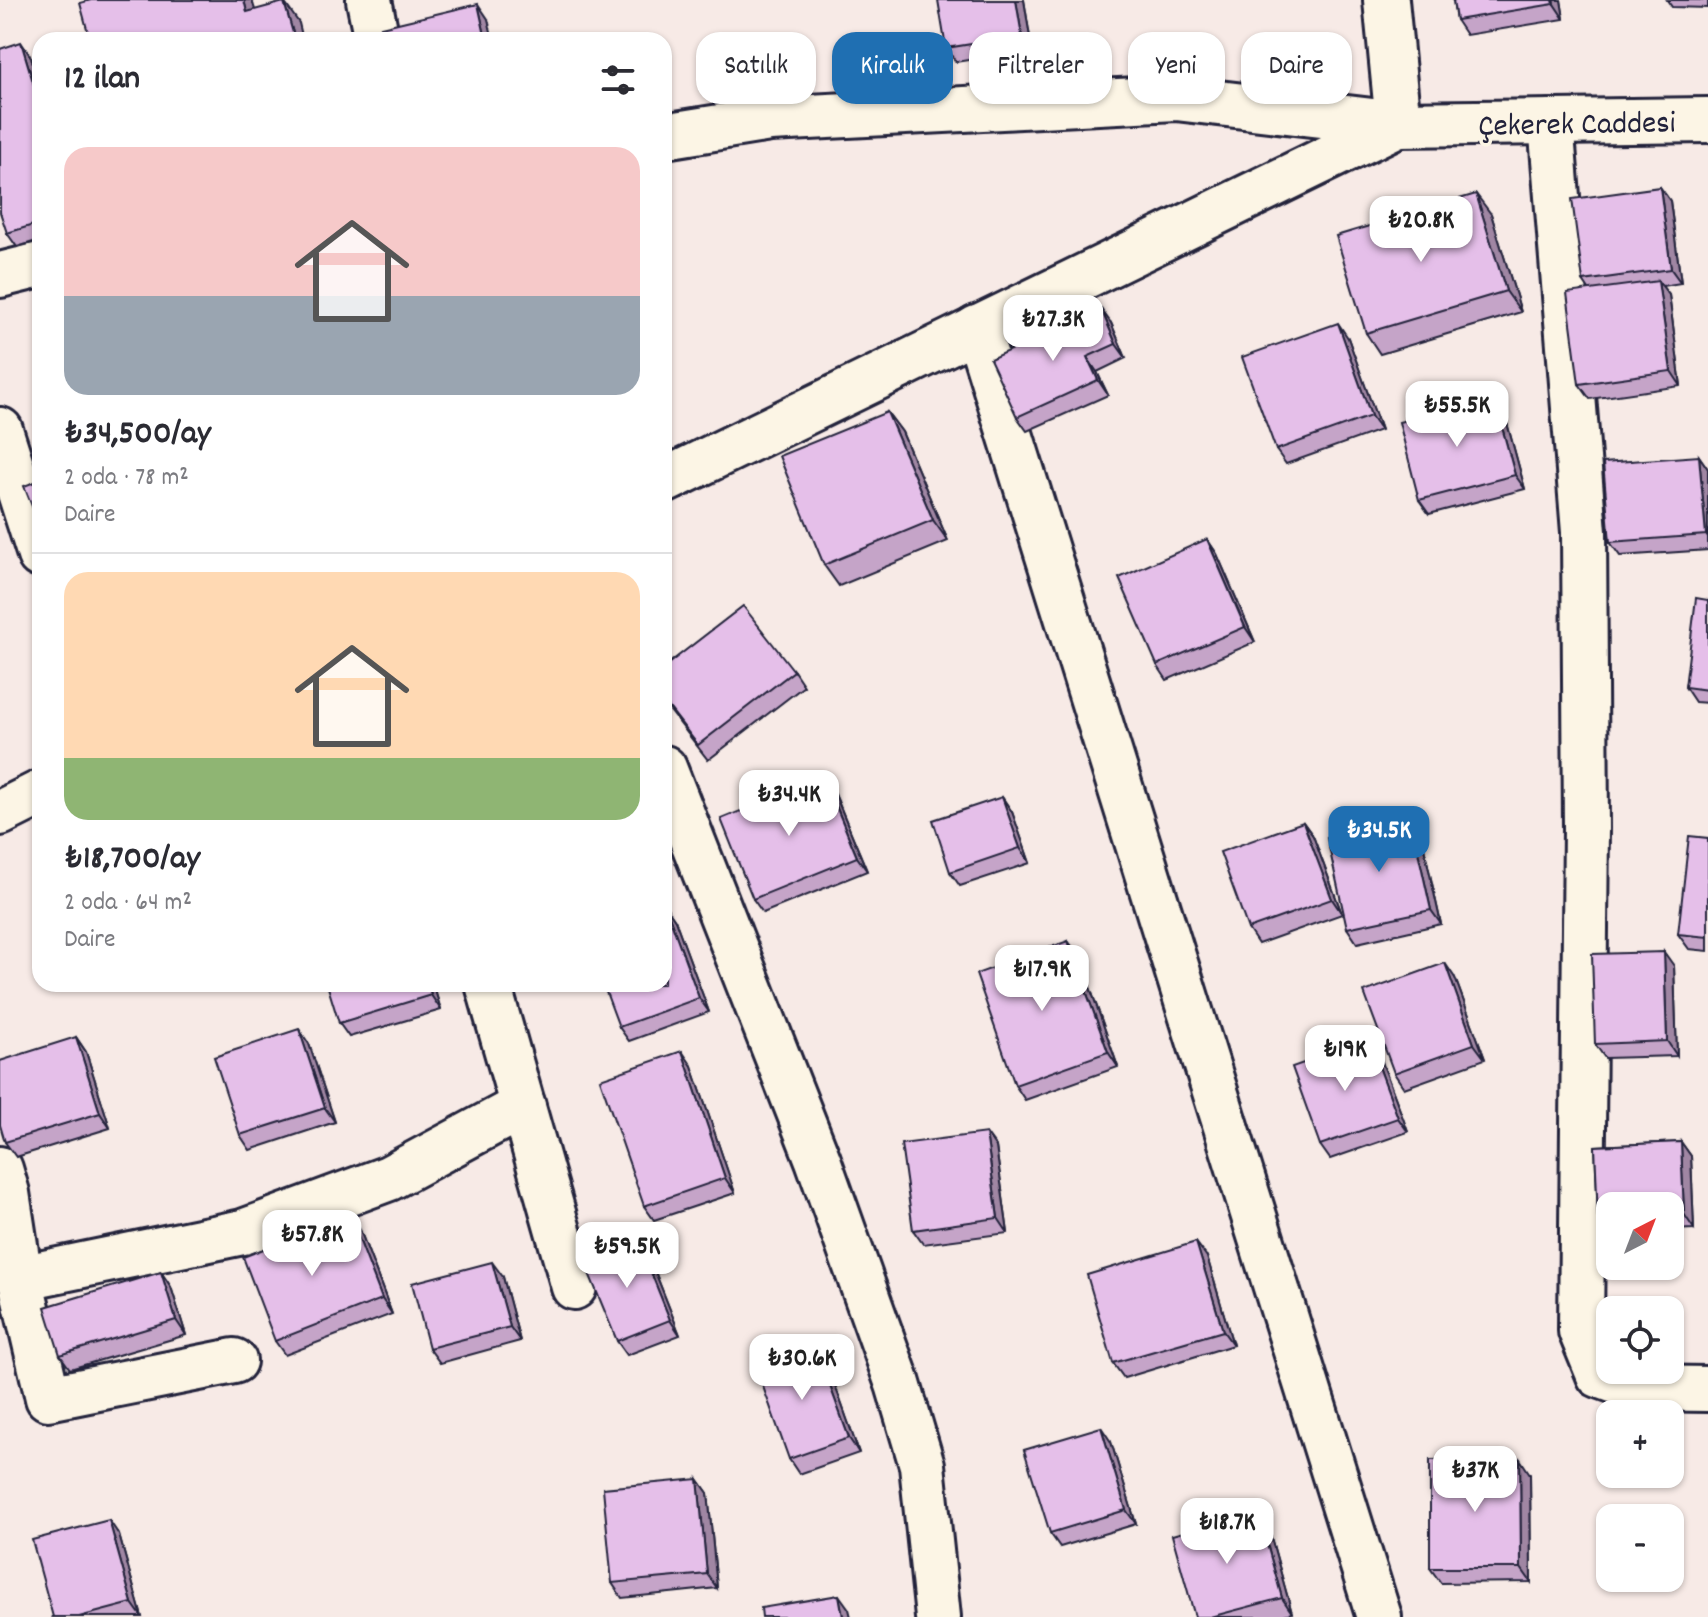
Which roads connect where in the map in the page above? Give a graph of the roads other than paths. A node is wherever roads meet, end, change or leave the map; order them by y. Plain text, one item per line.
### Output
1 (369, 0) edge
2 (1386, 0) edge
3 (375, 32) edge
4 (1708, 120) edge
5 (1551, 122) junction
6 (1398, 124) junction
7 (672, 135) edge
8 (32, 267) edge
9 (0, 275) edge
10 (977, 328) junction
11 (0, 430) edge
12 (672, 477) edge
13 (32, 530) edge
14 (672, 788) edge
15 (32, 797) edge
16 (0, 813) edge
17 (490, 992) edge
18 (523, 1106) junction
19 (0, 1169) edge
20 (20, 1278) junction
21 (574, 1287) dead end
22 (234, 1361) dead end
23 (1708, 1389) edge
24 (938, 1617) edge
25 (1379, 1617) edge

1 - 3 street
2 - 6 street
4 - 5 street, Çekerek Caddesi
5 - 6 street, Çekerek Caddesi
5 - 23 street
6 - 7 street, Çekerek Caddesi
6 - 10 street
8 - 9 street
10 - 12 street
10 - 25 street
11 - 13 street
14 - 24 street
15 - 16 street
17 - 18 street
18 - 20 street
18 - 21 street
19 - 20 street
20 - 22 street

